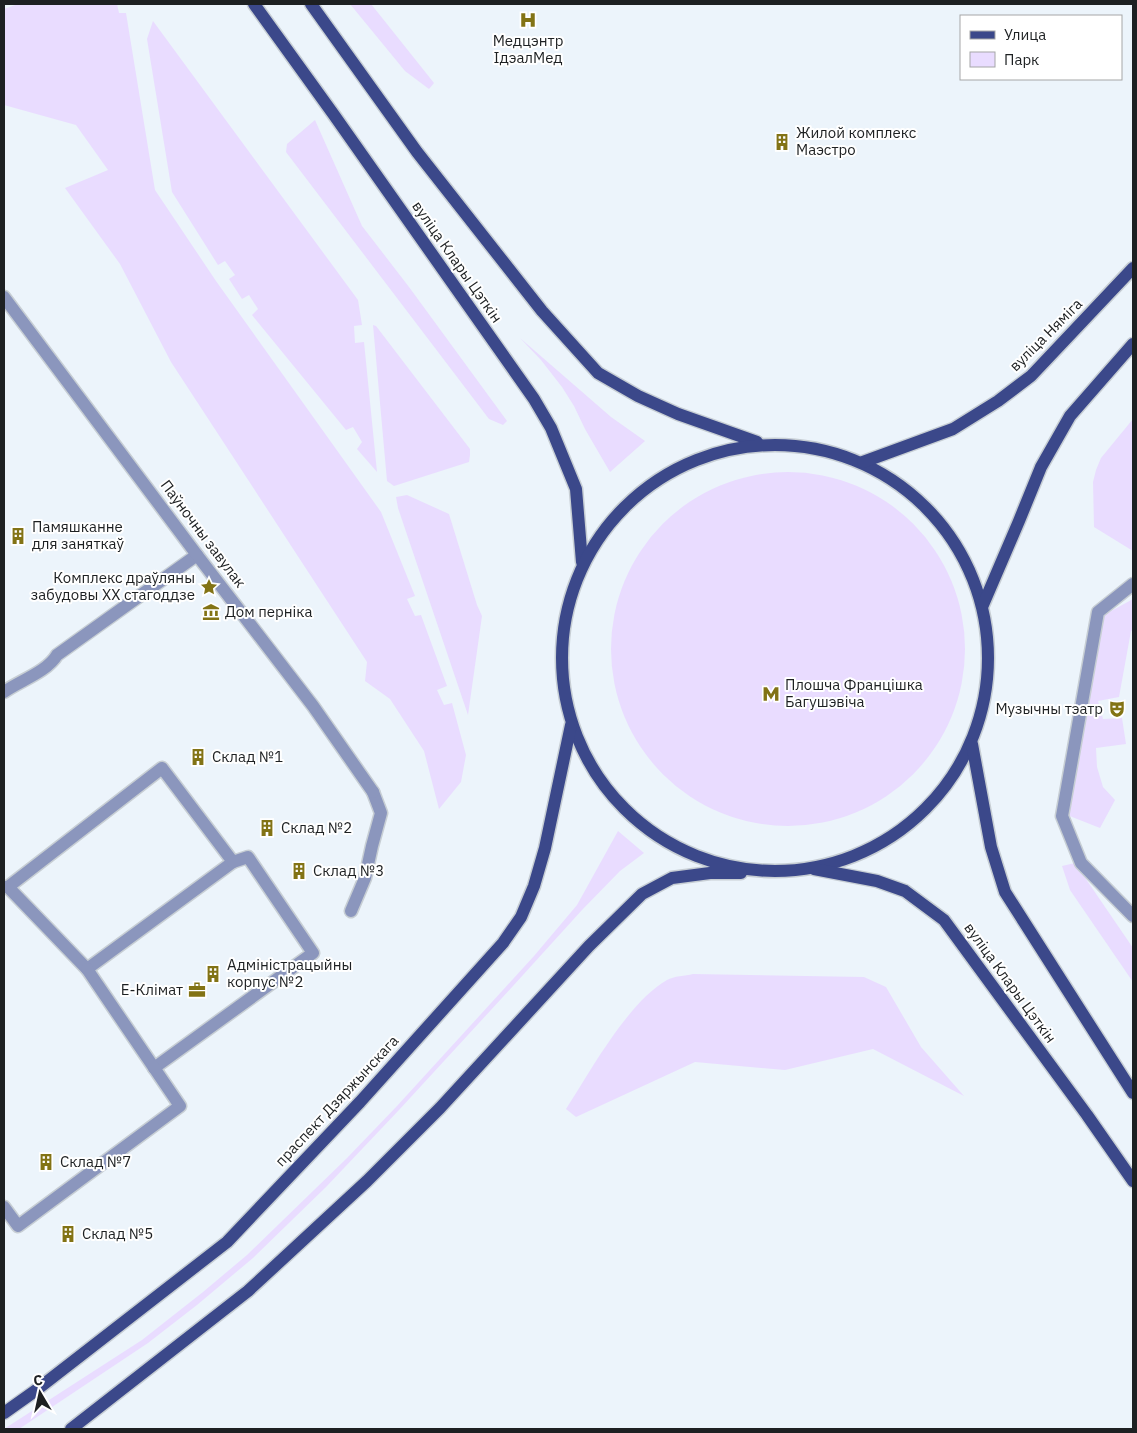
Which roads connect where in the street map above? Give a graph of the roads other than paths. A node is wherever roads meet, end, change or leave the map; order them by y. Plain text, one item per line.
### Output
1 (254, 4) edge
2 (311, 4) edge
3 (1133, 268) edge
4 (4, 297) edge
5 (1133, 344) edge
6 (757, 442) junction
7 (863, 462) junction
8 (197, 555) junction
9 (582, 562) junction
10 (1133, 584) edge
11 (983, 605) junction
12 (4, 692) edge
13 (571, 725) junction
14 (972, 744) junction
15 (233, 862) junction
16 (814, 870) junction
17 (769, 873) junction
18 (6, 887) edge
19 (351, 911) dead end
20 (1133, 916) edge
21 (86, 969) junction
22 (154, 1068) junction
23 (1133, 1093) edge
24 (1133, 1181) edge
25 (4, 1207) edge
26 (4, 1412) edge
27 (70, 1429) edge

1 - 9 main road, вуліца Клары Цэткін
2 - 6 main road
3 - 7 main road, вуліца Няміга
4 - 8 street, Паўночны завулак
5 - 11 main road
6 - 7 main road
6 - 9 main road
7 - 11 main road
8 - 12 street
8 - 19 street, Паўночны завулак
9 - 13 main road
10 - 20 street
11 - 14 main road
13 - 17 main road
13 - 26 main road, праспект Дзяржынскага
14 - 16 main road
14 - 23 main road
15 - 18 street
15 - 21 street
15 - 22 street
16 - 17 main road
16 - 24 main road, вуліца Клары Цэткін
17 - 27 main road
18 - 21 street
21 - 22 street
22 - 25 street

